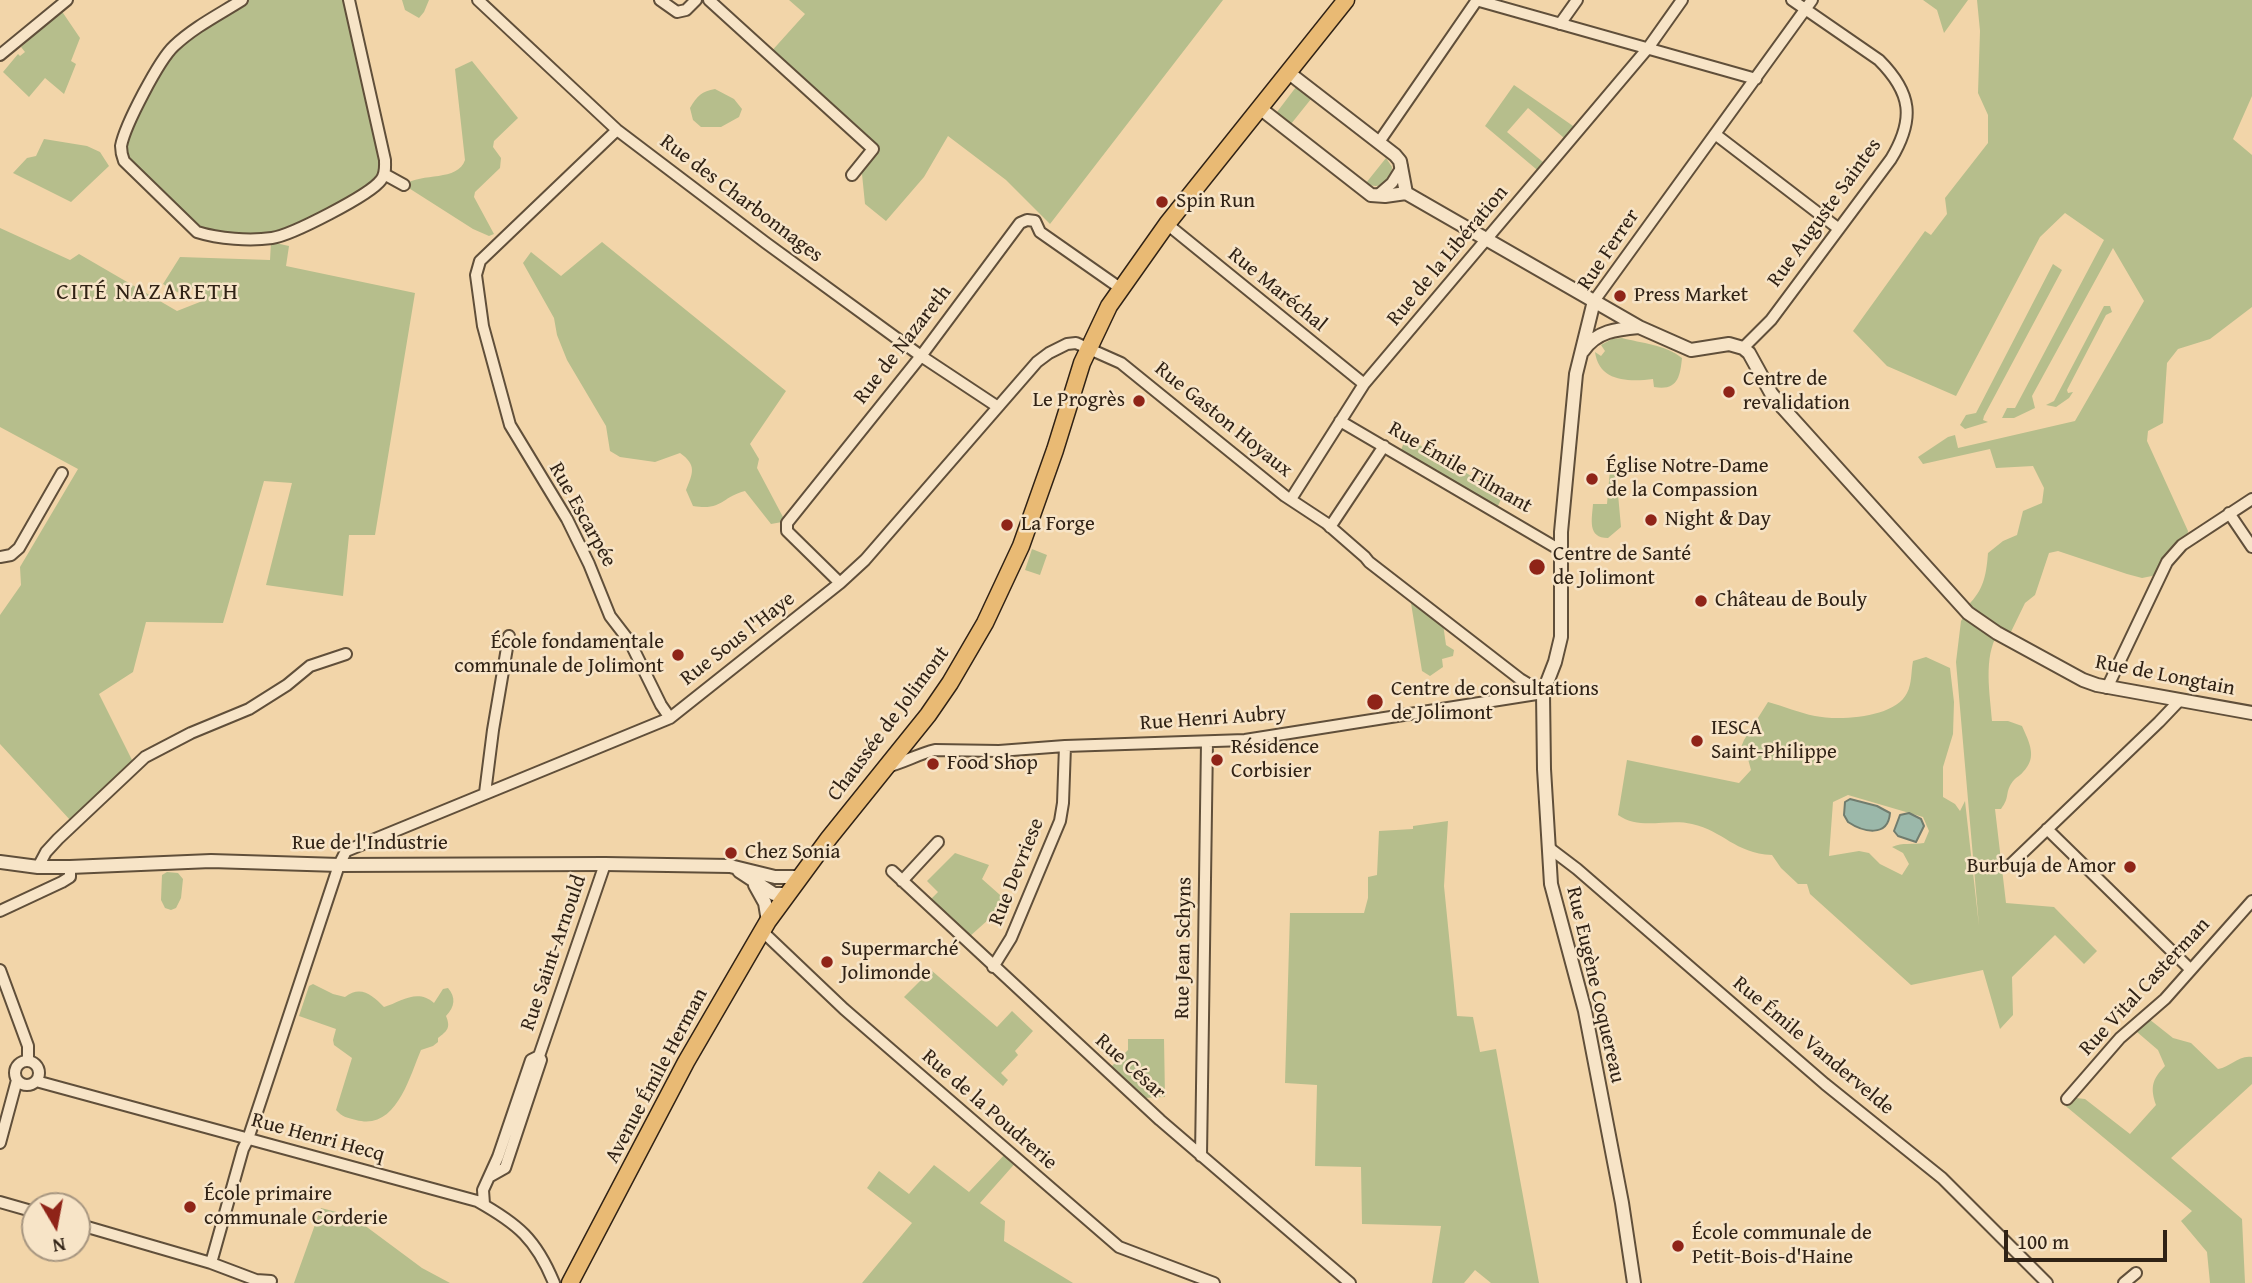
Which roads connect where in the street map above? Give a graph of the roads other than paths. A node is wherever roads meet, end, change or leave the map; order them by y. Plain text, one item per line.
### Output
1 (67, 0) edge
2 (242, 0) edge
3 (349, 0) edge
4 (478, 0) edge
5 (660, 0) edge
6 (696, 0) edge
7 (709, 0) edge
8 (1346, 0) edge
9 (1477, 0) edge
10 (1577, 0) edge
11 (1682, 0) edge
12 (1792, 0) edge
13 (1808, 4) edge
14 (1560, 24) junction
15 (1648, 48) junction
16 (0, 55) edge
17 (1289, 73) junction
18 (1756, 79) junction
19 (1261, 108) junction
20 (617, 130) junction
21 (1715, 134) junction
22 (1379, 142) junction
23 (1402, 167) junction
24 (384, 174) junction
25 (852, 175) dead end
26 (404, 185) dead end
27 (1406, 193) junction
28 (1377, 196) junction
29 (1167, 224) junction
30 (1839, 229) junction
31 (1487, 240) junction
32 (1120, 289) junction
33 (1594, 301) junction
34 (1639, 327) junction
35 (1089, 347) junction
36 (1743, 348) junction
37 (921, 356) junction
38 (1578, 357) junction
39 (1364, 384) junction
40 (998, 407) junction
41 (1340, 421) junction
42 (1384, 446) junction
43 (62, 473) dead end
44 (1292, 499) junction
45 (2252, 499) edge
46 (2230, 513) junction
47 (1330, 527) junction
48 (2252, 547) edge
49 (1560, 550) junction
50 (0, 557) edge
51 (840, 583) junction
52 (509, 636) dead end
53 (346, 653) dead end
54 (2107, 688) junction
55 (1543, 693) junction
56 (2179, 701) junction
57 (2252, 713) edge
58 (670, 718) junction
59 (1207, 742) junction
60 (1065, 746) junction
61 (886, 767) junction
62 (485, 793) junction
63 (2047, 830) junction
64 (938, 842) dead end
65 (1548, 847) junction
66 (6, 862) edge
67 (605, 864) junction
68 (339, 865) junction
69 (2010, 865) dead end
70 (730, 866) junction
71 (38, 867) junction
72 (70, 867) junction
73 (892, 872) dead end
74 (742, 873) junction
75 (800, 877) junction
76 (902, 881) junction
77 (787, 894) junction
78 (2252, 901) edge
79 (0, 911) edge
80 (765, 926) junction
81 (993, 967) junction
82 (2190, 969) junction
83 (0, 970) edge
84 (28, 1060) junction
85 (18, 1080) junction
86 (37, 1081) junction
87 (2067, 1099) dead end
88 (248, 1139) junction
89 (0, 1143) edge
90 (1201, 1156) junction
91 (483, 1190) junction
92 (470, 1199) junction
93 (0, 1202) edge
94 (484, 1205) junction
95 (21, 1208) edge
96 (91, 1228) edge
97 (211, 1263) junction
98 (2136, 1273) dead end
99 (271, 1281) dead end
100 (554, 1283) edge
101 (570, 1283) edge
102 (1214, 1283) edge
103 (1350, 1283) edge
104 (1634, 1283) edge
105 (2047, 1283) edge
106 (2124, 1283) edge

1 - 16 street
2 - 24 street
3 - 24 street
4 - 20 street, Rue des Charbonnages
5 - 6 street
7 - 25 street
8 - 17 main road, Chaussée de Jolimont
9 - 14 street
9 - 22 street
10 - 14 street
11 - 15 street, Rue de la Libération
12 - 13 street, Rue Auguste Saintes
13 - 18 street, Rue Ferrer
13 - 30 street, Rue Auguste Saintes
14 - 15 street
15 - 18 street
15 - 31 street, Rue de la Libération
17 - 19 main road, Chaussée de Jolimont
17 - 22 street
18 - 21 street, Rue Ferrer
19 - 28 street
19 - 29 main road, Chaussée de Jolimont
20 - 37 street, Rue des Charbonnages
20 - 58 street, Rue Escarpée
21 - 30 street
21 - 33 street, Rue Ferrer
22 - 23 street
23 - 27 street
23 - 28 street
24 - 26 street
27 - 28 street
27 - 31 street
29 - 32 main road, Chaussée de Jolimont
29 - 39 street, Rue Maréchal
30 - 36 street, Rue Auguste Saintes
31 - 33 street
31 - 39 street, Rue de la Libération
32 - 35 main road, Chaussée de Jolimont
32 - 37 street, Rue de Nazareth
33 - 34 street
33 - 38 street, Rue Ferrer
34 - 36 street
34 - 38 street
35 - 40 street, Rue Sous l'Haye
35 - 44 street, Rue Gaston Hoyaux
35 - 61 main road, Chaussée de Jolimont
36 - 54 street, Rue de Longtain
37 - 40 street, Rue des Charbonnages
37 - 51 street, Rue de Nazareth
38 - 49 street, Rue Ferrer
39 - 41 street, Rue de la Libération
40 - 51 street, Rue Sous l'Haye
41 - 42 street, Rue Émile Tilmant
41 - 44 street, Rue de la Libération
42 - 47 street
42 - 49 street, Rue Émile Tilmant
43 - 50 street
44 - 47 street, Rue Gaston Hoyaux
45 - 46 street
46 - 48 street
46 - 54 street
47 - 55 street, Rue Gaston Hoyaux
49 - 55 street, Rue Ferrer
51 - 58 street, Rue Sous l'Haye
52 - 62 street
53 - 71 street
54 - 56 street, Rue de Longtain
55 - 59 street, Rue Henri Aubry
55 - 65 street, Rue Eugène Coquereau
56 - 57 street, Rue de Longtain
56 - 63 street
58 - 62 street, Rue Sous l'Haye
59 - 60 street, Rue Henri Aubry
59 - 90 street, Rue Jean Schyns
60 - 61 street, Rue Henri Aubry
60 - 81 street, Rue Devriese
61 - 75 main road, Chaussée de Jolimont
62 - 68 street, Rue Sous l'Haye
63 - 69 street
63 - 82 street
64 - 76 street
65 - 104 street, Rue Eugène Coquereau
65 - 105 street, Rue Émile Vandervelde
66 - 71 street, Rue de l'Industrie
67 - 68 street, Rue de l'Industrie
67 - 70 street, Rue de l'Industrie
67 - 91 street, Rue Saint-Arnould
68 - 72 street, Rue de l'Industrie
68 - 88 street
70 - 74 street, Rue de l'Industrie
70 - 75 street, Rue de l'Industrie
71 - 72 street, Rue de l'Industrie
72 - 79 street
73 - 76 street, Rue César
74 - 77 street, Rue de l'Industrie
74 - 80 street, Rue de l'Industrie
75 - 77 main road, Avenue Émile Herman
76 - 81 street, Rue César
77 - 80 main road, Avenue Émile Herman
78 - 82 street, Rue Vital Casterman
80 - 101 main road, Avenue Émile Herman
80 - 102 street, Rue de la Poudrerie
81 - 90 street, Rue César
82 - 87 street, Rue Vital Casterman
83 - 84 street
84 - 85 street
84 - 86 street
85 - 86 street
85 - 89 street
86 - 88 street, Rue Henri Hecq
88 - 92 street, Rue Henri Hecq
88 - 97 street
90 - 103 street, Rue César
91 - 92 street
91 - 94 street
92 - 94 street, Rue Henri Hecq
93 - 95 street
94 - 100 street, Rue Henri Hecq
96 - 97 street
97 - 99 street
98 - 106 street

